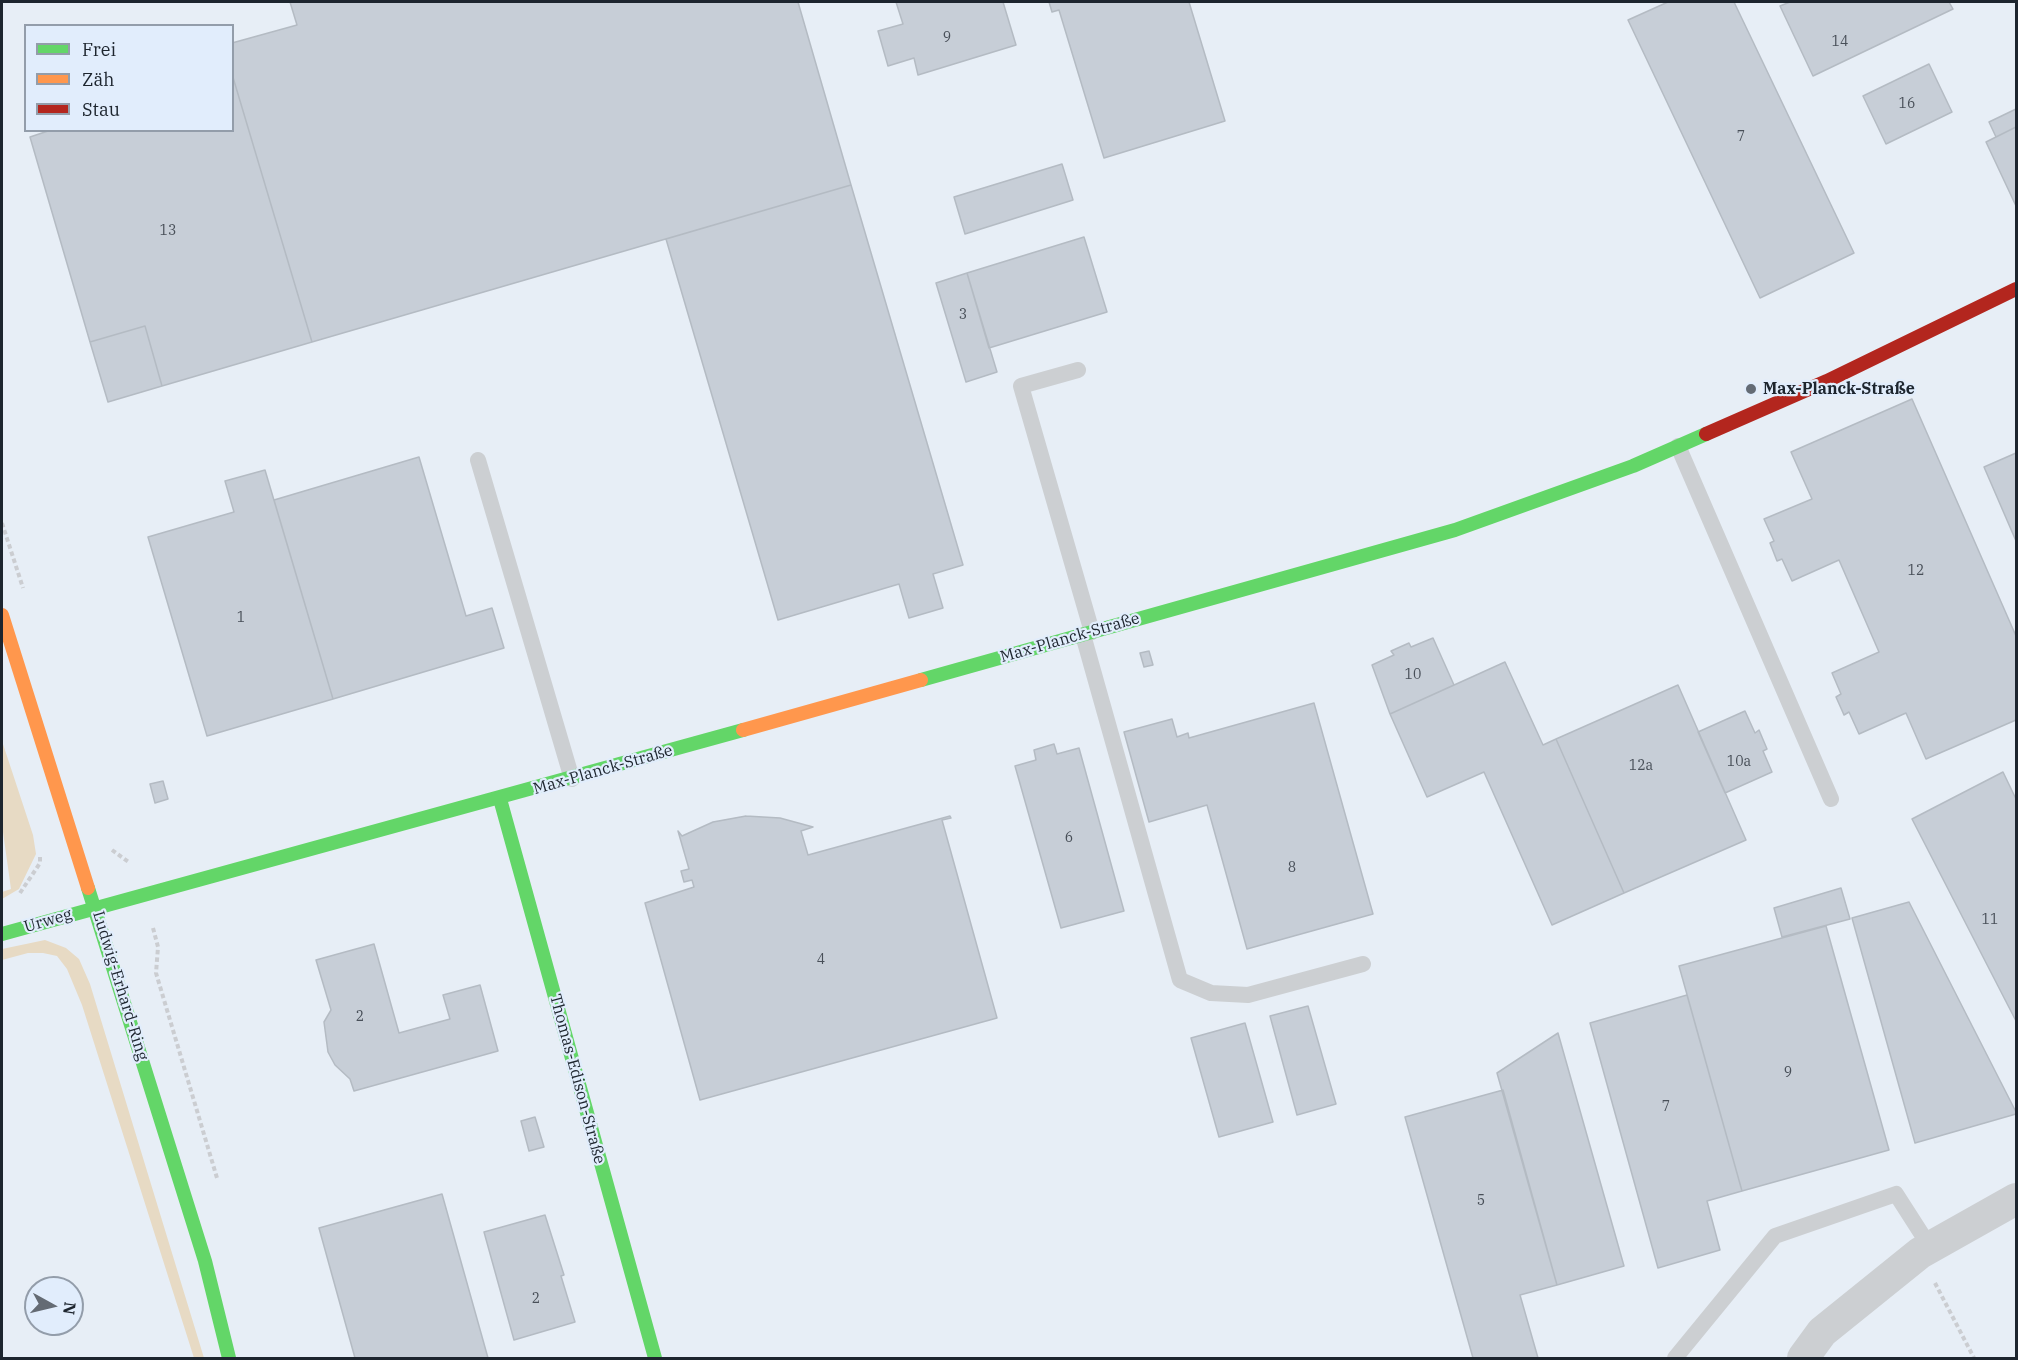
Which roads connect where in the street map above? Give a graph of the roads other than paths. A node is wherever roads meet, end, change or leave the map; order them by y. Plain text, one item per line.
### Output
1 (2016, 289) edge
2 (1078, 370) dead end
3 (1678, 446) junction
4 (478, 460) dead end
5 (2, 615) edge
6 (1088, 633) junction
7 (572, 779) junction
8 (500, 799) junction
9 (1831, 799) dead end
10 (95, 908) junction
11 (2, 934) edge
12 (1363, 964) dead end
13 (2016, 1199) edge
14 (1925, 1250) junction
15 (229, 1359) edge
16 (655, 1359) edge
17 (1675, 1359) edge
18 (1803, 1359) edge

1 - 3 street, Max-Planck-Straße
2 - 6 lane
3 - 6 street, Max-Planck-Straße
3 - 9 lane
4 - 7 lane
5 - 10 street, Ludwig-Erhard-Ring
6 - 7 street, Max-Planck-Straße
6 - 12 lane
7 - 8 street, Max-Planck-Straße
8 - 10 street, Max-Planck-Straße
8 - 16 street, Thomas-Edison-Straße
10 - 11 street, Urweg
10 - 15 street, Ludwig-Erhard-Ring
13 - 14 street
14 - 17 lane
14 - 18 street

